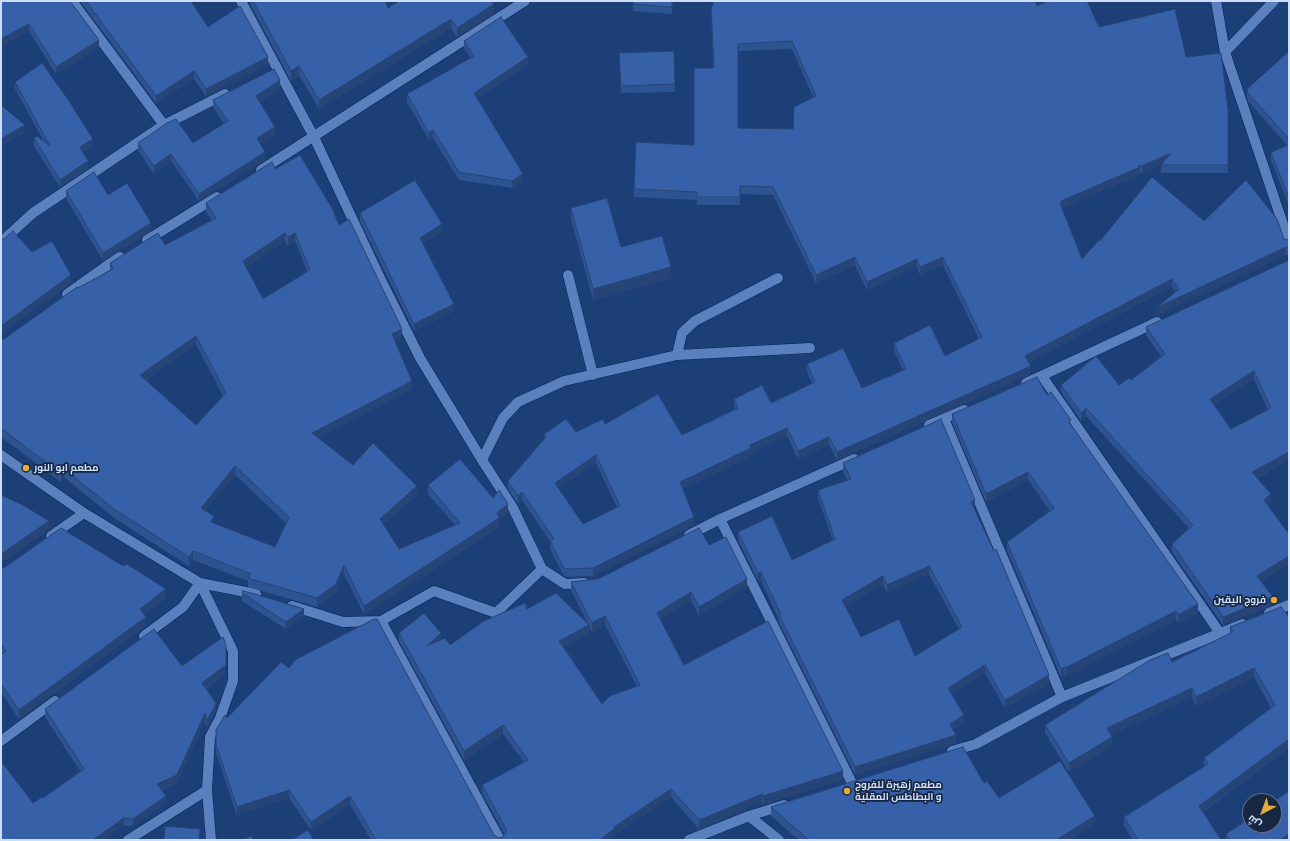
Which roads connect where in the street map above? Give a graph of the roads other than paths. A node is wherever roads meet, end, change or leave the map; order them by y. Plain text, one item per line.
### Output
1 (72, 1) edge
2 (241, 1) edge
3 (525, 1) edge
4 (1216, 1) edge
5 (1274, 1) edge
6 (1225, 52) junction
7 (234, 89) edge
8 (164, 125) junction
9 (314, 137) junction
10 (253, 174) edge
11 (226, 191) edge
12 (1, 242) edge
13 (1289, 242) edge
14 (568, 275) dead end
15 (778, 278) dead end
16 (62, 298) edge
17 (1169, 317) edge
18 (810, 348) dead end
19 (677, 356) junction
20 (592, 375) junction
21 (1042, 376) junction
22 (1014, 388) edge
23 (972, 406) edge
24 (944, 419) junction
25 (922, 428) edge
26 (864, 454) edge
27 (1, 455) edge
28 (482, 460) junction
29 (84, 513) junction
30 (720, 520) junction
31 (46, 540) edge
32 (678, 540) edge
33 (542, 569) junction
34 (596, 582) edge
35 (200, 583) junction
36 (264, 597) edge
37 (286, 604) edge
38 (1289, 605) edge
39 (381, 621) junction
40 (1220, 632) junction
41 (133, 644) edge
42 (64, 695) edge
43 (1062, 697) junction
44 (1, 741) edge
45 (940, 755) edge
46 (852, 783) edge
47 (206, 790) junction
48 (793, 802) edge
49 (749, 816) junction
50 (128, 840) edge
51 (211, 840) edge
52 (500, 840) edge
53 (689, 840) edge
54 (779, 840) edge

1 - 8 street
2 - 9 street
3 - 9 street
4 - 6 street
5 - 6 street
6 - 13 street
7 - 8 street
8 - 12 street
9 - 10 street
9 - 28 street
11 - 16 street
14 - 20 street
15 - 19 street
17 - 21 street
18 - 19 street
19 - 20 street
20 - 28 street
21 - 22 street
21 - 40 street
23 - 24 street
24 - 25 street
24 - 43 street
26 - 30 street
27 - 29 street
28 - 33 street
29 - 31 street
29 - 35 street
30 - 32 street
30 - 46 street
33 - 34 street
33 - 39 street
35 - 36 street
35 - 41 street
35 - 47 street
37 - 39 street
38 - 40 street
39 - 52 street
40 - 43 street
42 - 44 street
43 - 45 street
47 - 50 street
47 - 51 street
48 - 49 street
49 - 53 street
49 - 54 street

